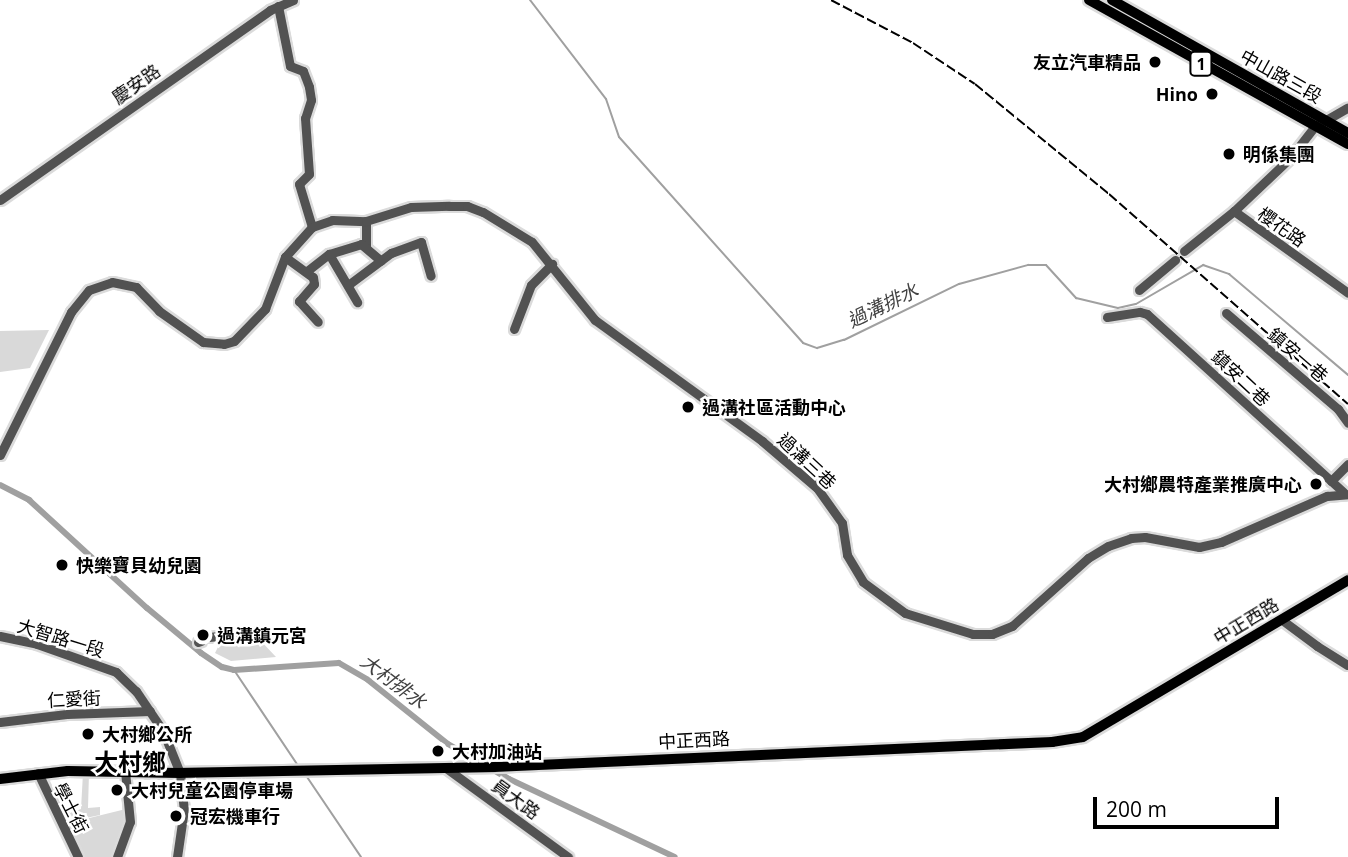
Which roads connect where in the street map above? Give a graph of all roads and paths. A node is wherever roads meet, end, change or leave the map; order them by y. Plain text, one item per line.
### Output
1 (293, 0) edge
2 (1089, 0) edge
3 (1112, 0) edge
4 (278, 6) junction
5 (1348, 107) edge
6 (1319, 123) junction
7 (1348, 133) edge
8 (1348, 144) edge
9 (0, 200) edge
10 (1234, 211) junction
11 (366, 221) junction
12 (312, 227) junction
13 (366, 247) junction
14 (1184, 251) dead end
15 (330, 254) junction
16 (285, 257) junction
17 (1175, 260) dead end
18 (381, 261) junction
19 (552, 264) junction
20 (307, 271) junction
21 (431, 276) dead end
22 (348, 285) junction
23 (1139, 290) dead end
24 (1348, 293) edge
25 (357, 302) dead end
26 (1226, 313) dead end
27 (1107, 317) dead end
28 (318, 322) dead end
29 (514, 329) dead end
30 (1348, 423) edge
31 (0, 455) edge
32 (1348, 464) edge
33 (1331, 481) junction
34 (1346, 493) edge
35 (1348, 580) edge
36 (1282, 620) junction
37 (259, 632) dead end
38 (0, 636) edge
39 (203, 640) dead end
40 (1348, 665) edge
41 (150, 711) junction
42 (0, 722) edge
43 (446, 768) junction
44 (125, 771) junction
45 (38, 773) junction
46 (180, 774) junction
47 (0, 779) edge
48 (78, 857) edge
49 (117, 857) edge
50 (177, 857) edge
51 (568, 857) edge

1 - 4 street, 慶安路
2 - 6 main road, 中山路三段 / 1
3 - 6 main road, 中山路三段 / 1
4 - 9 street, 慶安路
4 - 12 street
5 - 6 street
6 - 7 main road, 1
6 - 8 main road, 1
6 - 10 street, 櫻花路
10 - 14 street
10 - 24 street, 櫻花路
11 - 12 street, 過溝三巷
11 - 13 street
11 - 19 street, 過溝三巷
12 - 16 street
13 - 15 street
13 - 18 street
15 - 20 street
15 - 22 street
16 - 20 street
16 - 31 street
17 - 23 street
18 - 21 street
18 - 22 street
19 - 29 street
19 - 34 street, 過溝三巷
20 - 28 street
22 - 25 street
26 - 30 street, 鎮安一巷
27 - 33 street, 鎮安二巷
32 - 33 street
33 - 34 street, 鎮安二巷
35 - 36 main road, 中正西路
36 - 40 street
36 - 43 main road, 中正西路
37 - 39 street
38 - 41 street, 大智路一段
41 - 42 street, 仁愛街
41 - 46 street, 大智路一段
43 - 46 main road, 中正西路
43 - 51 street, 員大路
44 - 45 main road, 中正西路
44 - 46 main road, 中正西路
44 - 49 street
45 - 47 main road, 中正西路
45 - 48 street, 學士街
46 - 50 street, 大智路一段

